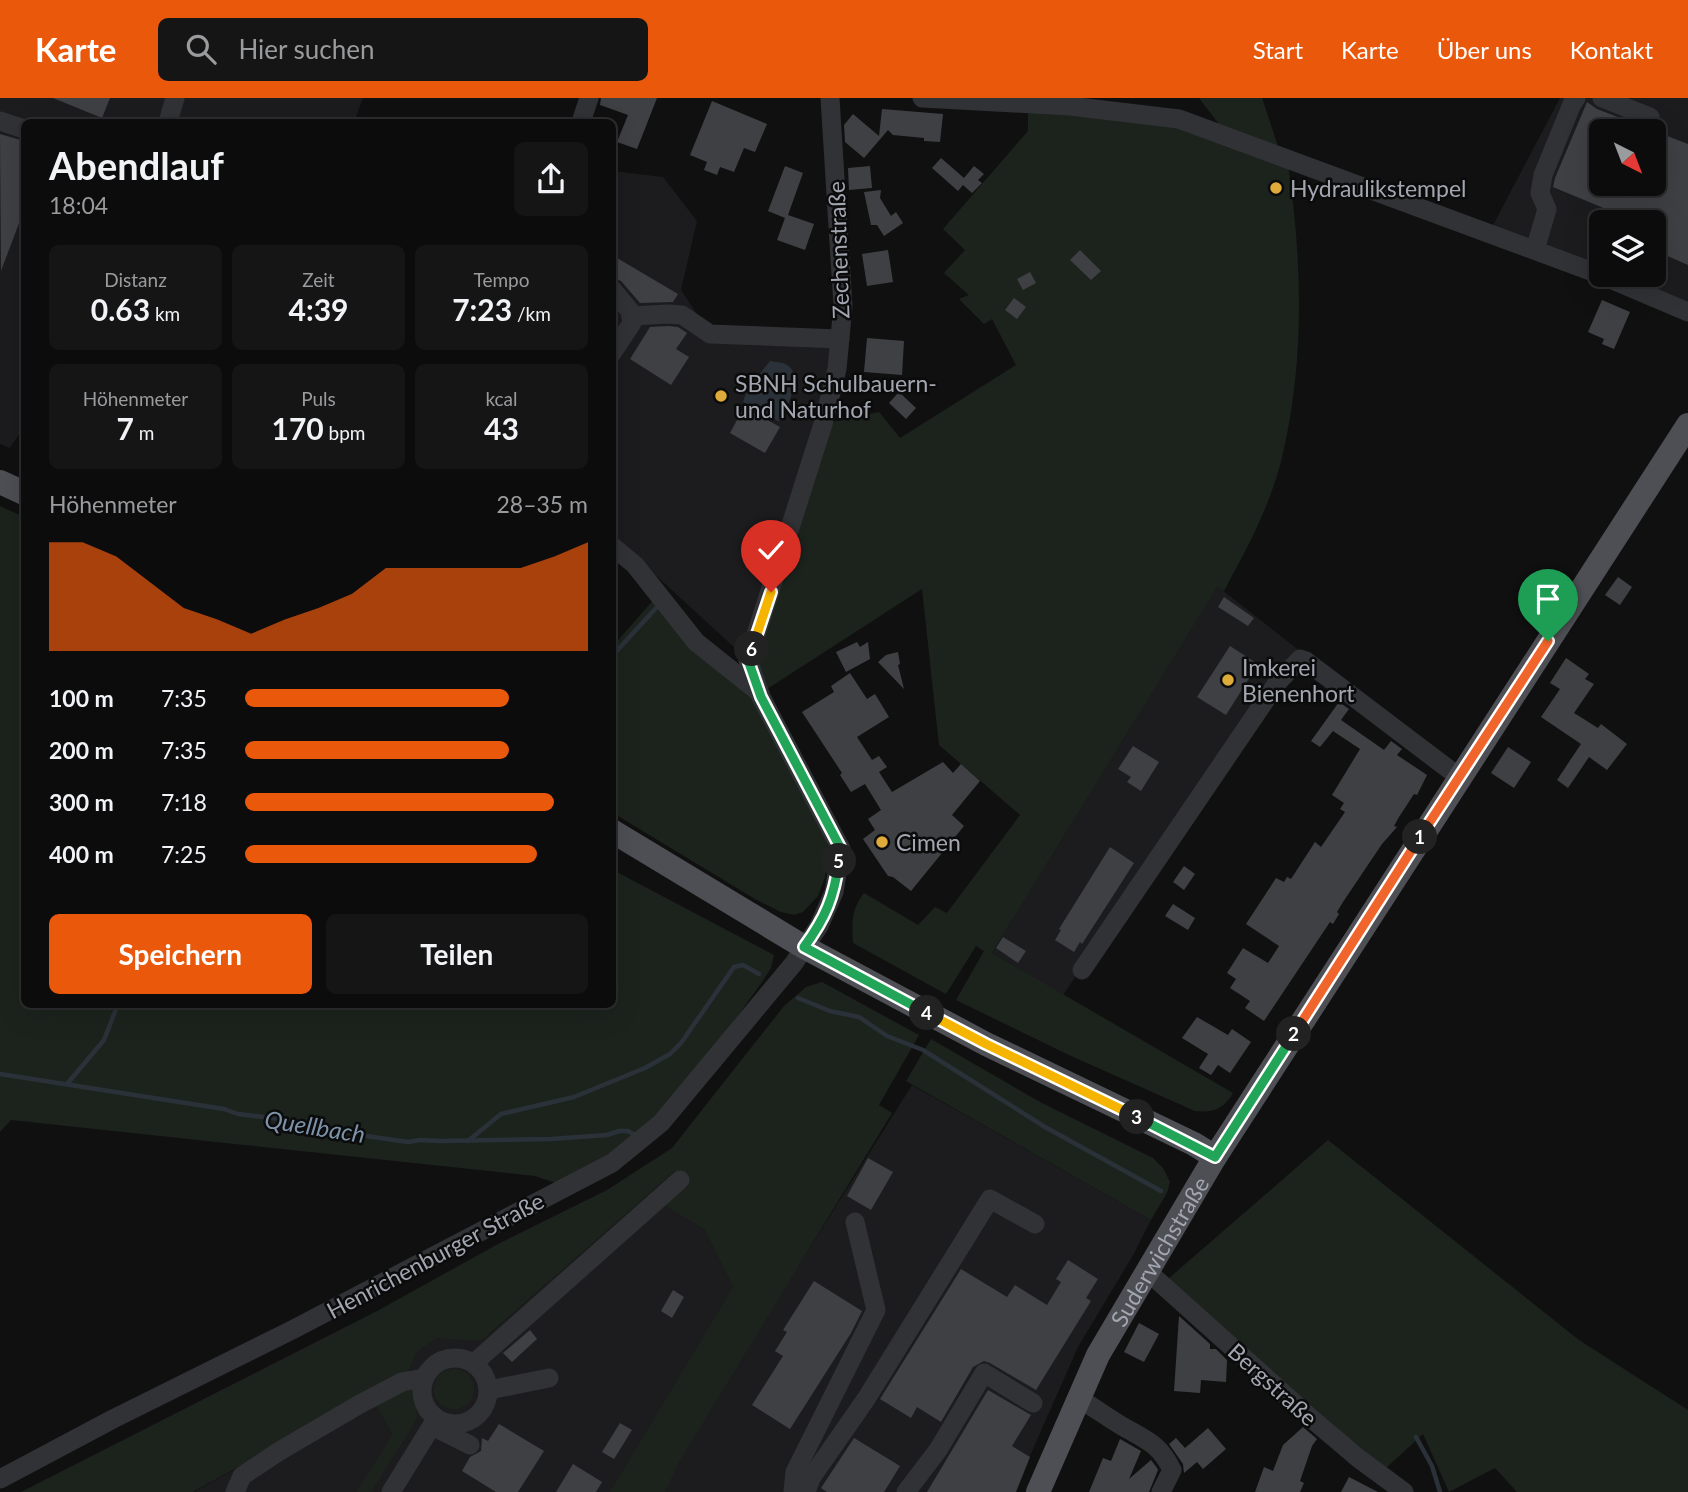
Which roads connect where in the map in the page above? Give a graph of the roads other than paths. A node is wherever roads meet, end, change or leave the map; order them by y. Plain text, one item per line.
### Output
1 (175, 98) edge
2 (589, 98) edge
3 (830, 98) edge
4 (922, 98) edge
5 (1576, 98) edge
6 (1602, 98) edge
7 (1650, 117) dead end
8 (169, 119) edge
9 (582, 119) edge
10 (0, 121) edge
11 (21, 128) edge
12 (1535, 250) junction
13 (616, 294) edge
14 (1688, 312) edge
15 (631, 316) junction
16 (840, 339) junction
17 (616, 347) edge
18 (1688, 425) edge
19 (0, 482) edge
20 (21, 492) edge
21 (616, 549) edge
22 (761, 694) junction
23 (1459, 777) junction
24 (616, 833) edge
25 (804, 947) junction
26 (1082, 970) dead end
27 (1215, 1157) junction
28 (680, 1180) dead end
29 (855, 1222) dead end
30 (1035, 1224) dead end
31 (1147, 1271) junction
32 (474, 1363) junction
33 (424, 1378) junction
34 (549, 1378) dead end
35 (489, 1390) junction
36 (1079, 1399) junction
37 (1033, 1404) dead end
38 (434, 1422) junction
39 (470, 1445) dead end
40 (0, 1479) edge
41 (235, 1492) edge
42 (391, 1492) edge
43 (793, 1492) edge
44 (806, 1492) edge
45 (906, 1492) edge
46 (1038, 1492) edge
47 (1161, 1492) edge
48 (1404, 1492) edge

1 - 8 street
2 - 9 street
3 - 16 street, Zechenstraße
4 - 12 street
5 - 12 street
6 - 7 street
10 - 11 street
12 - 14 street
13 - 15 street
15 - 16 street
15 - 17 street
16 - 22 street, Zechenstraße
18 - 23 main road, Suderwichstraße
19 - 20 main road
21 - 22 street
22 - 25 street, Zechenstraße
23 - 26 street
23 - 27 main road, Suderwichstraße
24 - 25 main road
25 - 27 main road
25 - 40 street, Henrichenburger Straße
27 - 31 main road, Suderwichstraße
28 - 32 street
29 - 43 street
30 - 44 street
31 - 36 main road, Suderwichstraße
31 - 48 street, Bergstraße
32 - 33 street
32 - 35 street
33 - 38 street
33 - 41 street
34 - 35 street
35 - 38 street
36 - 46 main road, Suderwichstraße
36 - 47 street
37 - 45 street
38 - 39 street
38 - 42 street

